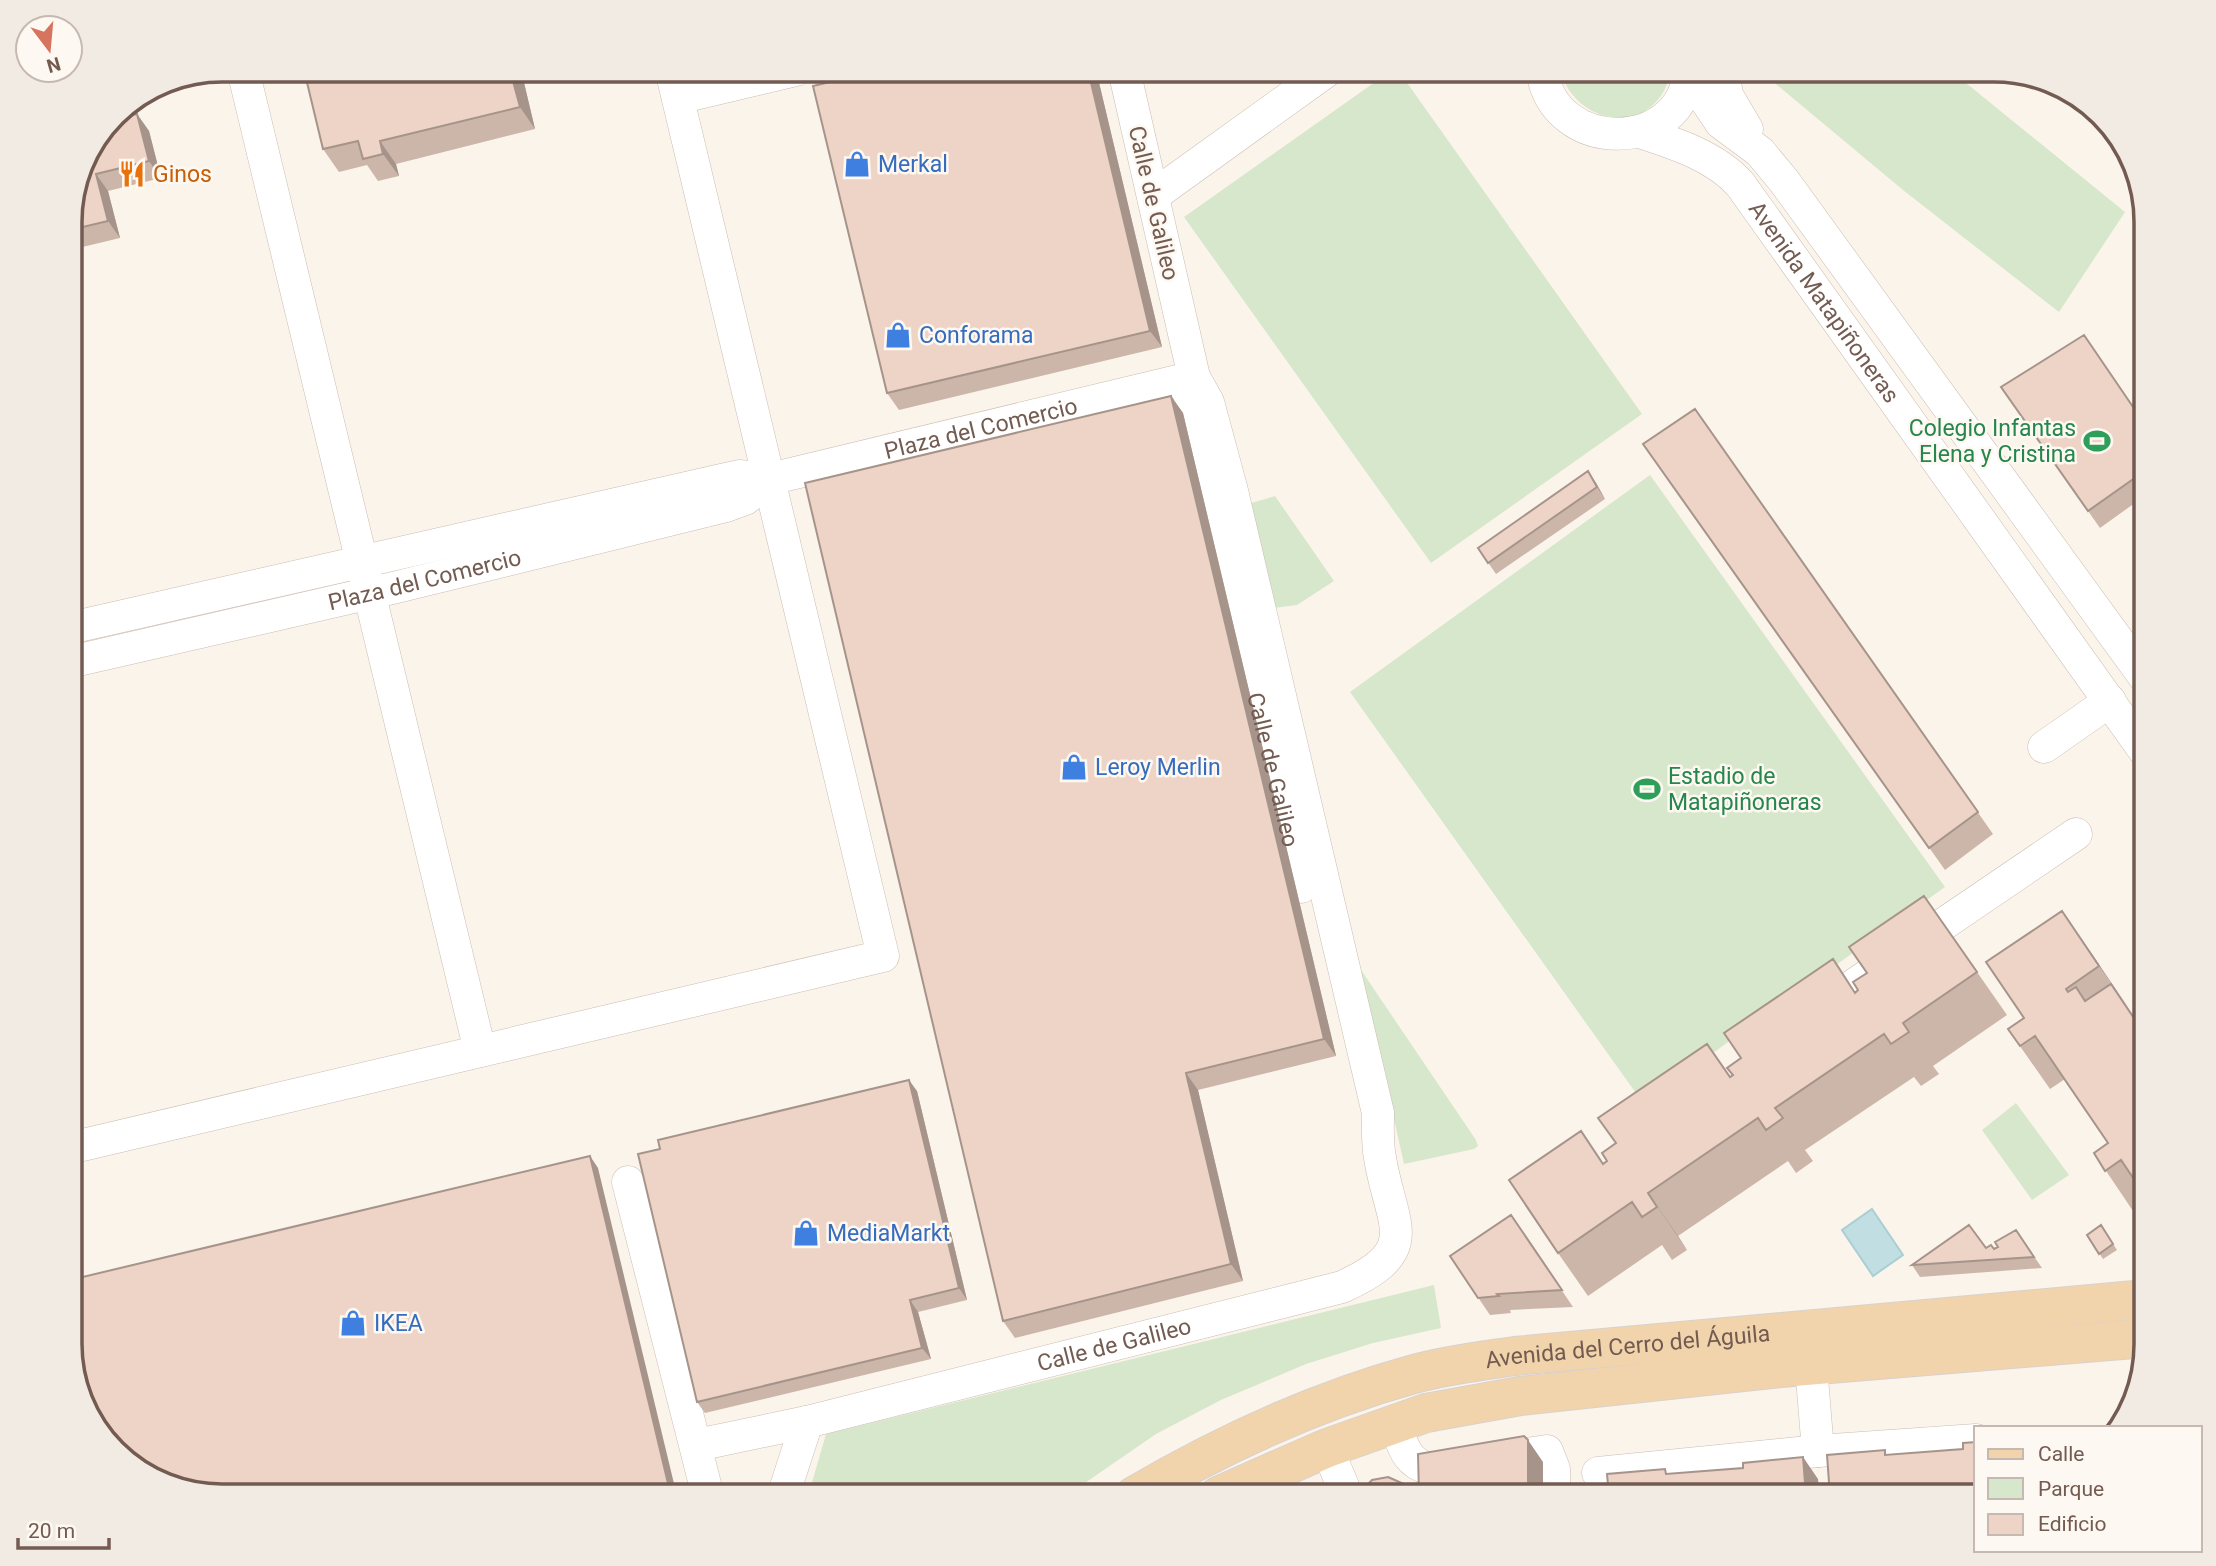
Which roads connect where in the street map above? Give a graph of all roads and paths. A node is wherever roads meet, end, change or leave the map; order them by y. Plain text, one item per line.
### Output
1 (246, 82) edge
2 (1127, 82) edge
3 (1311, 82) edge
4 (1544, 82) edge
5 (1686, 82) edge
6 (1695, 82) edge
7 (1725, 82) edge
8 (675, 84) edge
9 (1640, 132) junction
10 (1760, 152) junction
11 (1153, 196) junction
12 (1194, 377) junction
13 (770, 479) junction
14 (360, 561) junction
15 (369, 593) junction
16 (83, 625) edge
17 (83, 659) edge
18 (2134, 663) edge
19 (2110, 701) junction
20 (2134, 736) edge
21 (2044, 747) dead end
22 (2076, 834) dead end
23 (1798, 1023) edge
24 (480, 1051) junction
25 (83, 1145) edge
26 (628, 1182) dead end
27 (2134, 1300) edge
28 (2134, 1339) edge
29 (1811, 1366) junction
30 (807, 1422) junction
31 (1395, 1424) junction
32 (1974, 1440) edge
33 (696, 1445) junction
34 (1326, 1448) junction
35 (1818, 1451) junction
36 (1598, 1473) dead end
37 (705, 1484) edge
38 (787, 1484) edge
39 (1155, 1484) edge
40 (1245, 1484) edge
41 (1342, 1484) edge
42 (1554, 1484) edge

1 - 14 street
2 - 11 street, Calle de Galileo
3 - 11 street
4 - 9 street
5 - 9 street
6 - 10 street, Avenida Matapiñoneras
7 - 10 street
8 - 13 street
9 - 19 street, Avenida Matapiñoneras
10 - 18 street, Avenida Matapiñoneras
11 - 12 street, Calle de Galileo
12 - 13 street, Plaza del Comercio
12 - 30 street, Calle de Galileo
13 - 14 street, Plaza del Comercio
13 - 15 street, Plaza del Comercio
13 - 24 street
14 - 15 street
14 - 16 street, Plaza del Comercio
15 - 17 street, Plaza del Comercio
15 - 24 street
19 - 20 street, Avenida Matapiñoneras
19 - 21 street
22 - 23 street
24 - 25 street
26 - 33 street
27 - 39 main road, Avenida del Cerro del Águila
28 - 29 main road, Avenida del Cerro del Águila
29 - 31 main road, Avenida del Cerro del Águila
29 - 35 street
30 - 33 street, Calle de Galileo
30 - 38 street
31 - 34 main road, Avenida del Cerro del Águila
31 - 42 street
32 - 35 street
33 - 37 street
34 - 40 main road, Avenida del Cerro del Águila
34 - 41 street
35 - 36 street

